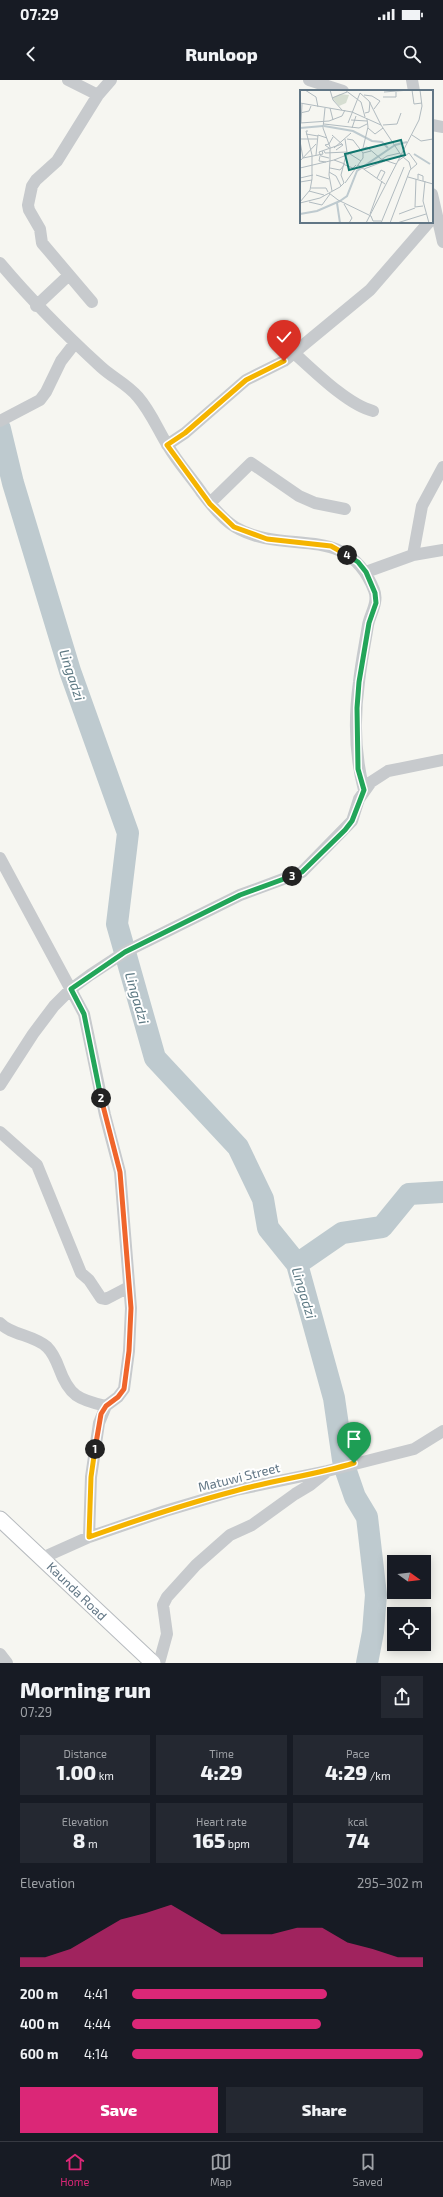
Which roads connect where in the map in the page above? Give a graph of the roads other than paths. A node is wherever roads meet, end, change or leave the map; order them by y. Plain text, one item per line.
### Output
1 (68, 80) edge
2 (111, 80) edge
3 (309, 80) edge
4 (412, 80) edge
5 (340, 90) edge
6 (414, 90) edge
7 (98, 95) junction
8 (433, 125) edge
9 (443, 127) edge
10 (433, 220) edge
11 (428, 223) edge
12 (443, 242) edge
13 (0, 263) edge
14 (69, 275) junction
15 (92, 302) dead end
16 (36, 306) junction
17 (75, 343) junction
18 (294, 353) junction
19 (373, 411) dead end
20 (0, 421) edge
21 (167, 445) junction
22 (443, 467) edge
23 (210, 504) junction
24 (345, 509) dead end
25 (443, 550) edge
26 (413, 555) junction
27 (366, 572) junction
28 (443, 760) edge
29 (364, 790) junction
30 (0, 858) edge
31 (71, 989) junction
32 (0, 1085) edge
33 (0, 1132) edge
34 (129, 1287) junction
35 (0, 1323) edge
36 (106, 1406) junction
37 (443, 1430) edge
38 (327, 1471) junction
39 (0, 1519) edge
40 (89, 1537) junction
41 (42, 1558) junction
42 (0, 1654) edge
43 (6, 1663) edge
44 (153, 1663) edge
45 (159, 1663) edge

1 - 7 street
2 - 7 street
3 - 5 street
4 - 6 street
7 - 14 street
8 - 9 street
10 - 12 street
11 - 18 street
13 - 16 street
14 - 15 street
14 - 16 street
16 - 17 street
17 - 20 street
17 - 21 street
18 - 19 street
18 - 21 street
21 - 23 street
22 - 26 street
23 - 24 street
23 - 27 street
25 - 26 street
26 - 27 street
27 - 29 street
28 - 29 street
29 - 31 street
30 - 31 street
31 - 32 street
31 - 34 street
33 - 34 street
34 - 36 street
35 - 36 street
36 - 40 street
37 - 38 street, Matuwi Street
38 - 40 street, Matuwi Street
38 - 45 street
39 - 41 main road, Kaunda Road
40 - 41 street, Matuwi Street
41 - 44 main road, Kaunda Road
42 - 43 street

